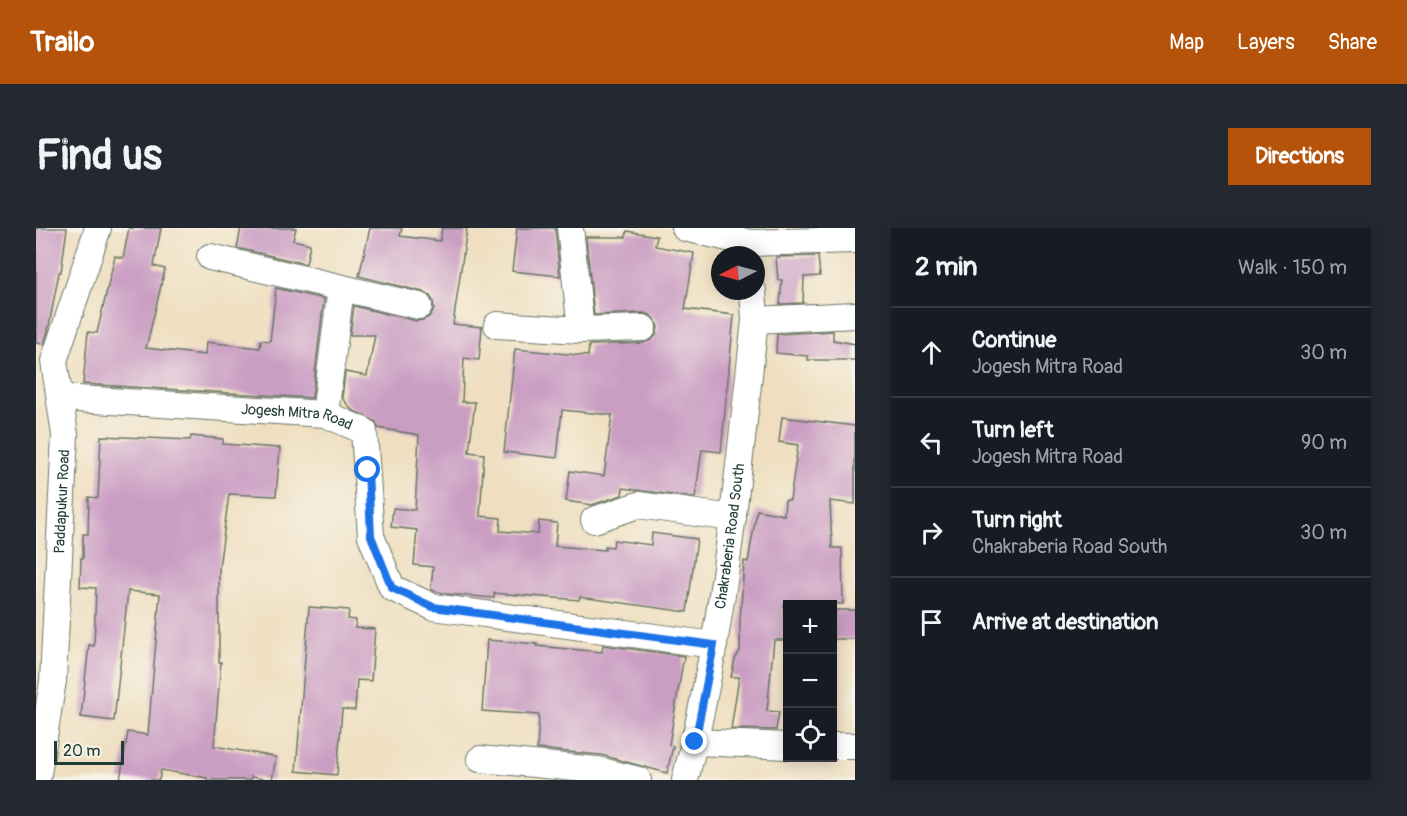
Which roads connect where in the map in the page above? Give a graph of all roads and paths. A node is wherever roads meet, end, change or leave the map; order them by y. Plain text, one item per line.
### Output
1 (98, 228) edge
2 (570, 228) edge
3 (685, 228) edge
4 (855, 240) edge
5 (750, 242) edge
6 (210, 257) dead end
7 (340, 288) junction
8 (753, 300) edge
9 (418, 306) dead end
10 (855, 315) edge
11 (754, 320) junction
12 (497, 325) dead end
13 (643, 328) dead end
14 (581, 330) junction
15 (61, 398) junction
16 (325, 414) junction
17 (733, 518) junction
18 (594, 520) dead end
19 (714, 645) junction
20 (695, 742) junction
21 (783, 746) edge
22 (837, 746) edge
23 (855, 746) edge
24 (39, 750) edge
25 (480, 759) dead end
26 (37, 780) edge
27 (638, 780) edge
28 (685, 780) edge

1 - 15 street, Paddapukur Road
2 - 14 street
3 - 5 street
4 - 5 street
6 - 7 street
7 - 9 street
7 - 16 street
8 - 11 street, Chakraberia Road South
10 - 11 street
11 - 17 street, Chakraberia Road South
12 - 14 street
13 - 14 street
15 - 16 street, Jogesh Mitra Road
15 - 24 street, Paddapukur Road
16 - 19 street, Jogesh Mitra Road
17 - 18 street
17 - 19 street, Chakraberia Road South
19 - 20 street, Chakraberia Road South
20 - 21 street
20 - 28 street, Chakraberia Road South
22 - 23 street
24 - 26 street, Paddapukur Road
25 - 27 street

